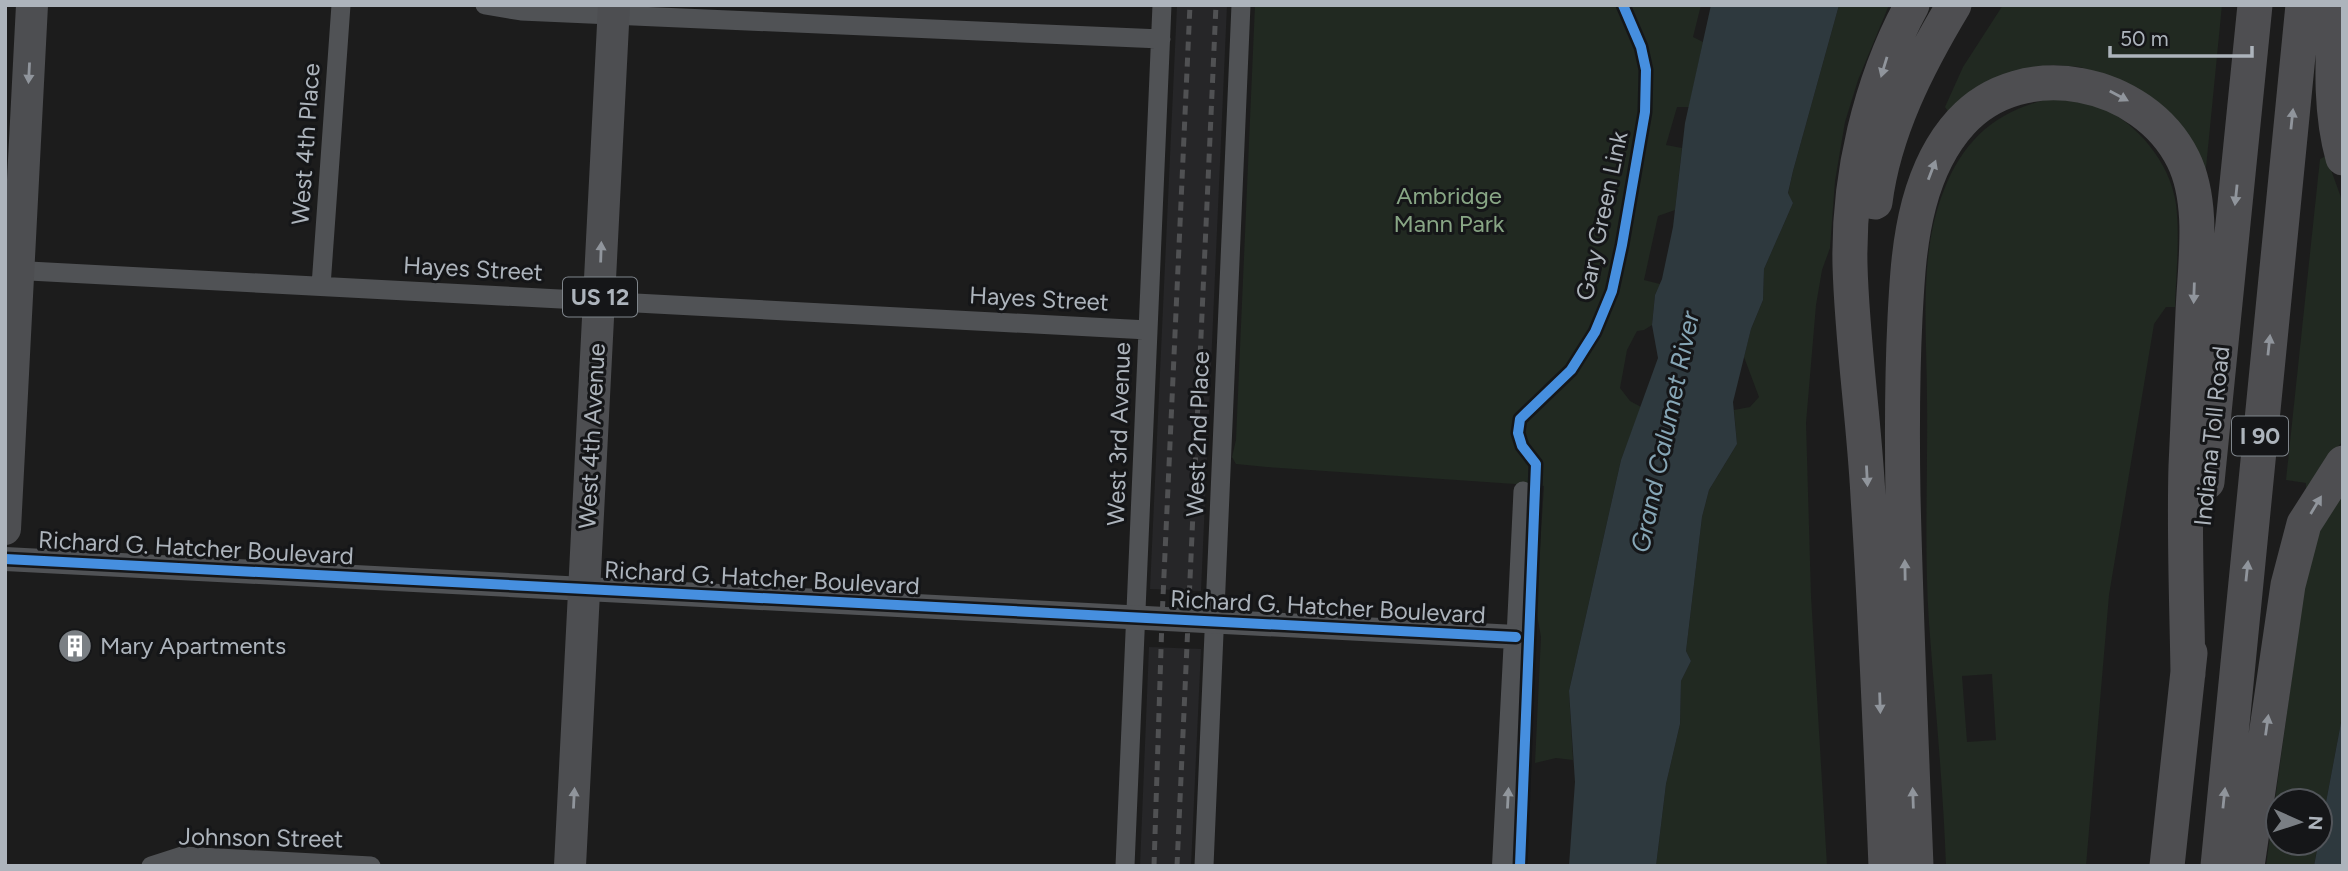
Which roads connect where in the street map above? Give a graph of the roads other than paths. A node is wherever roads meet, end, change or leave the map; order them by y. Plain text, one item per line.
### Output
1 (32, 5) edge
2 (341, 5) edge
3 (485, 5) edge
4 (1163, 5) edge
5 (1241, 5) edge
6 (1912, 5) edge
7 (1954, 5) edge
8 (1977, 5) edge
9 (2255, 5) edge
10 (2303, 5) edge
11 (2334, 5) edge
12 (614, 10) edge
13 (1161, 39) junction
14 (2343, 158) edge
15 (12, 270) edge
16 (321, 286) junction
17 (599, 300) junction
18 (1148, 330) junction
19 (1901, 406) junction
20 (1863, 407) junction
21 (2343, 463) edge
22 (1523, 491) dead end
23 (5, 528) edge
24 (5, 559) edge
25 (584, 589) junction
26 (1136, 618) junction
27 (1214, 622) junction
28 (1516, 637) junction
29 (2188, 674) junction
30 (151, 866) edge
31 (371, 866) edge
32 (570, 866) edge
33 (1125, 866) edge
34 (1204, 866) edge
35 (1504, 866) edge
36 (1886, 866) edge
37 (1916, 866) edge
38 (2167, 866) edge
39 (2218, 866) edge
40 (2247, 866) edge

1 -> 15 main road
2 - 16 street, West 4th Place
3 - 12 street
4 - 13 street, West 3rd Avenue
5 - 27 street, West 2nd Place
6 -> 20 highway
7 - 20 highway
8 - 19 highway
9 -> 29 highway, Indiana Toll Road / I 90
39 -> 10 highway, Indiana Toll Road / I 90
11 - 14 highway
12 - 13 street
17 -> 12 main road, West 4th Avenue / US 12
13 - 18 street, West 3rd Avenue
15 - 16 street, Hayes Street
15 - 23 main road
16 - 17 street, Hayes Street
17 - 18 street, Hayes Street
17 - 25 main road, West 4th Avenue / US 12
18 - 26 street, West 3rd Avenue
19 -> 29 highway
37 -> 19 highway
20 -> 36 highway
40 -> 21 highway
22 - 28 street
24 - 25 street, Richard G. Hatcher Boulevard
25 - 26 street, Richard G. Hatcher Boulevard
32 -> 25 main road, West 4th Avenue / US 12
26 - 27 street, Richard G. Hatcher Boulevard
26 - 33 street, West 3rd Avenue
27 - 28 street, Richard G. Hatcher Boulevard
27 - 34 street, West 2nd Place
35 -> 28 street
29 - 38 highway, Indiana Toll Road / I 90
30 - 31 street, Johnson Street

